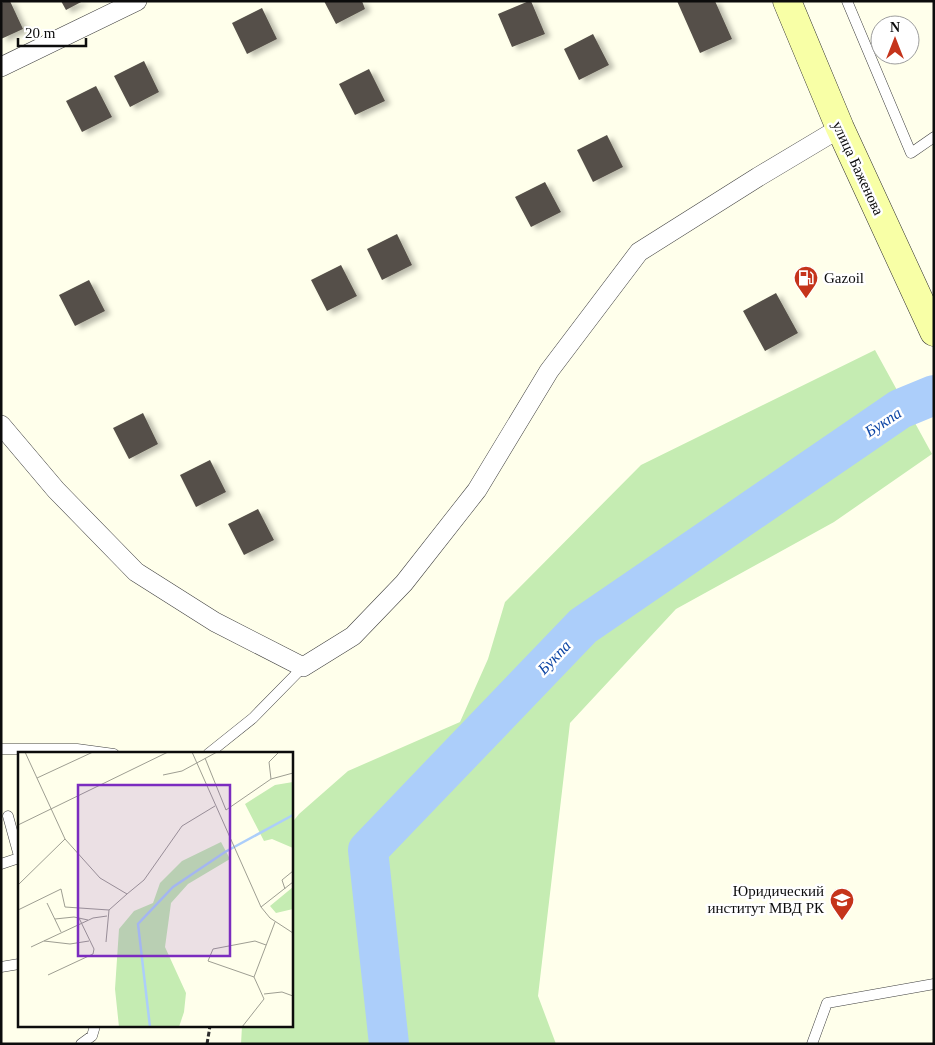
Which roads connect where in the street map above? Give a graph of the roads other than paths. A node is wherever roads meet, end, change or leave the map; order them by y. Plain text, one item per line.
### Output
1 (137, 1) edge
2 (787, 1) edge
3 (847, 1) edge
4 (1, 67) edge
5 (840, 128) junction
6 (934, 138) edge
7 (934, 332) edge
8 (1, 425) edge
9 (303, 667) junction
10 (1, 749) edge
11 (99, 752) edge
12 (210, 752) edge
13 (5, 816) edge
14 (18, 818) edge
15 (18, 854) edge
16 (18, 857) edge
17 (1, 864) edge
18 (18, 964) edge
19 (1, 967) edge
20 (934, 984) edge
21 (94, 1028) edge
22 (81, 1044) edge
23 (812, 1044) edge

1 - 4 street
2 - 5 main road, улица Баженова
3 - 6 lane
5 - 7 main road, улица Баженова
5 - 9 street
8 - 9 street
9 - 12 lane
10 - 11 lane
13 - 14 lane
13 - 15 lane
16 - 17 lane
18 - 19 lane
20 - 23 lane
21 - 22 lane

